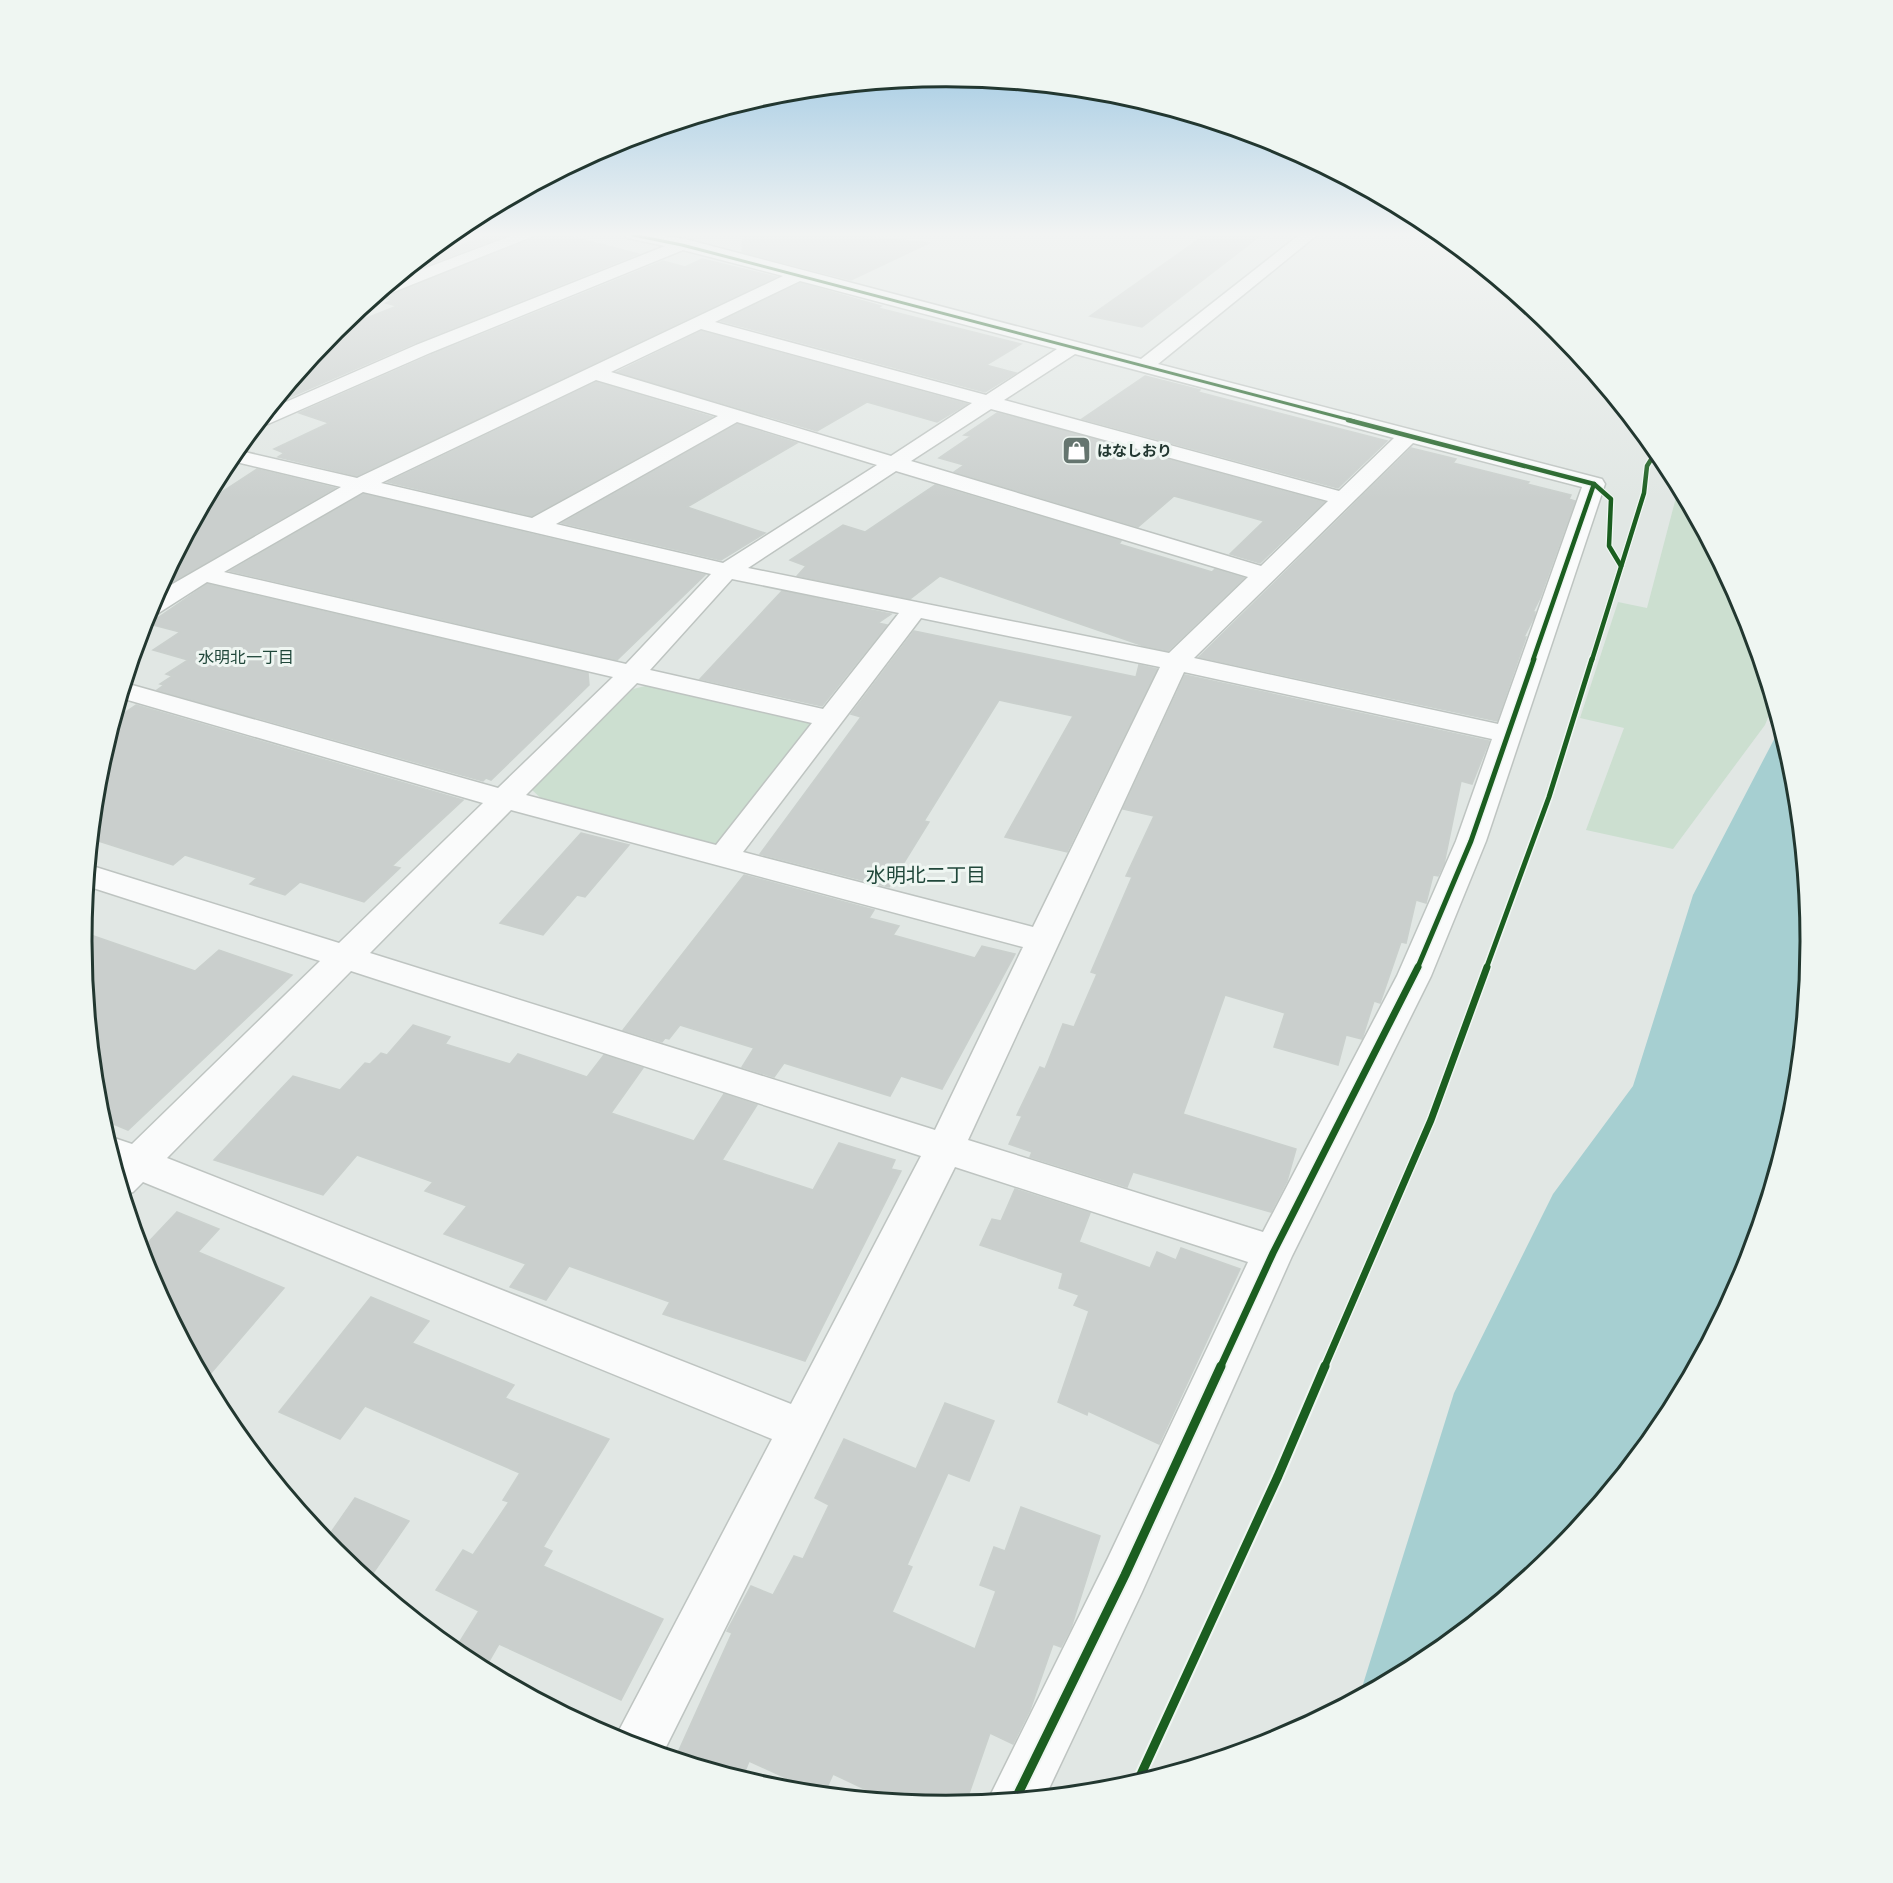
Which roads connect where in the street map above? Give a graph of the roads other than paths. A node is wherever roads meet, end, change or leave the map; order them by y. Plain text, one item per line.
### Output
1 (488, 323) edge
2 (700, 323) joint
3 (981, 323) edge
4 (1199, 323) edge
5 (1073, 347) junction
6 (1144, 366) junction
7 (594, 373) junction
8 (988, 402) junction
9 (275, 414) edge
10 (735, 415) junction
11 (1408, 436) junction
12 (243, 457) edge
13 (894, 462) junction
14 (362, 484) junction
15 (1345, 499) junction
16 (537, 525) junction
17 (728, 571) junction
18 (203, 574) junction
19 (1266, 575) junction
20 (164, 599) edge
21 (915, 609) junction
22 (1175, 662) junction
23 (632, 673) junction
24 (129, 692) edge
25 (829, 719) junction
26 (1507, 734) junction
27 (504, 800) junction
28 (723, 857) junction
29 (95, 877) edge
30 (1043, 941) junction
31 (346, 956) junction
32 (945, 1148) junction
33 (123, 1165) edge
34 (1273, 1253) junction
35 (801, 1429) junction
36 (642, 1740) edge
37 (1019, 1793) edge

1 - 9 street
2 - 7 street
2 - 8 street
3 - 5 street
4 - 6 street
5 - 6 street
5 - 8 street
6 - 11 street
7 - 10 street
7 - 14 street
8 - 13 street
8 - 15 street
10 - 13 street
10 - 16 street
11 - 15 street
11 - 26 street
12 - 14 street
13 - 17 street
13 - 19 street
14 - 16 street
14 - 18 street
15 - 19 street
16 - 17 street
17 - 21 street
17 - 23 street
18 - 20 street
18 - 23 street
19 - 22 street
21 - 22 street
21 - 25 street
22 - 26 street
22 - 30 street
23 - 25 street
23 - 27 street
24 - 27 street
25 - 28 street
26 - 34 street
27 - 28 street
27 - 31 street
28 - 30 street
29 - 31 street
30 - 32 street
31 - 32 street
31 - 33 street
32 - 34 street
32 - 35 street
33 - 35 street
34 - 37 street
35 - 36 street

